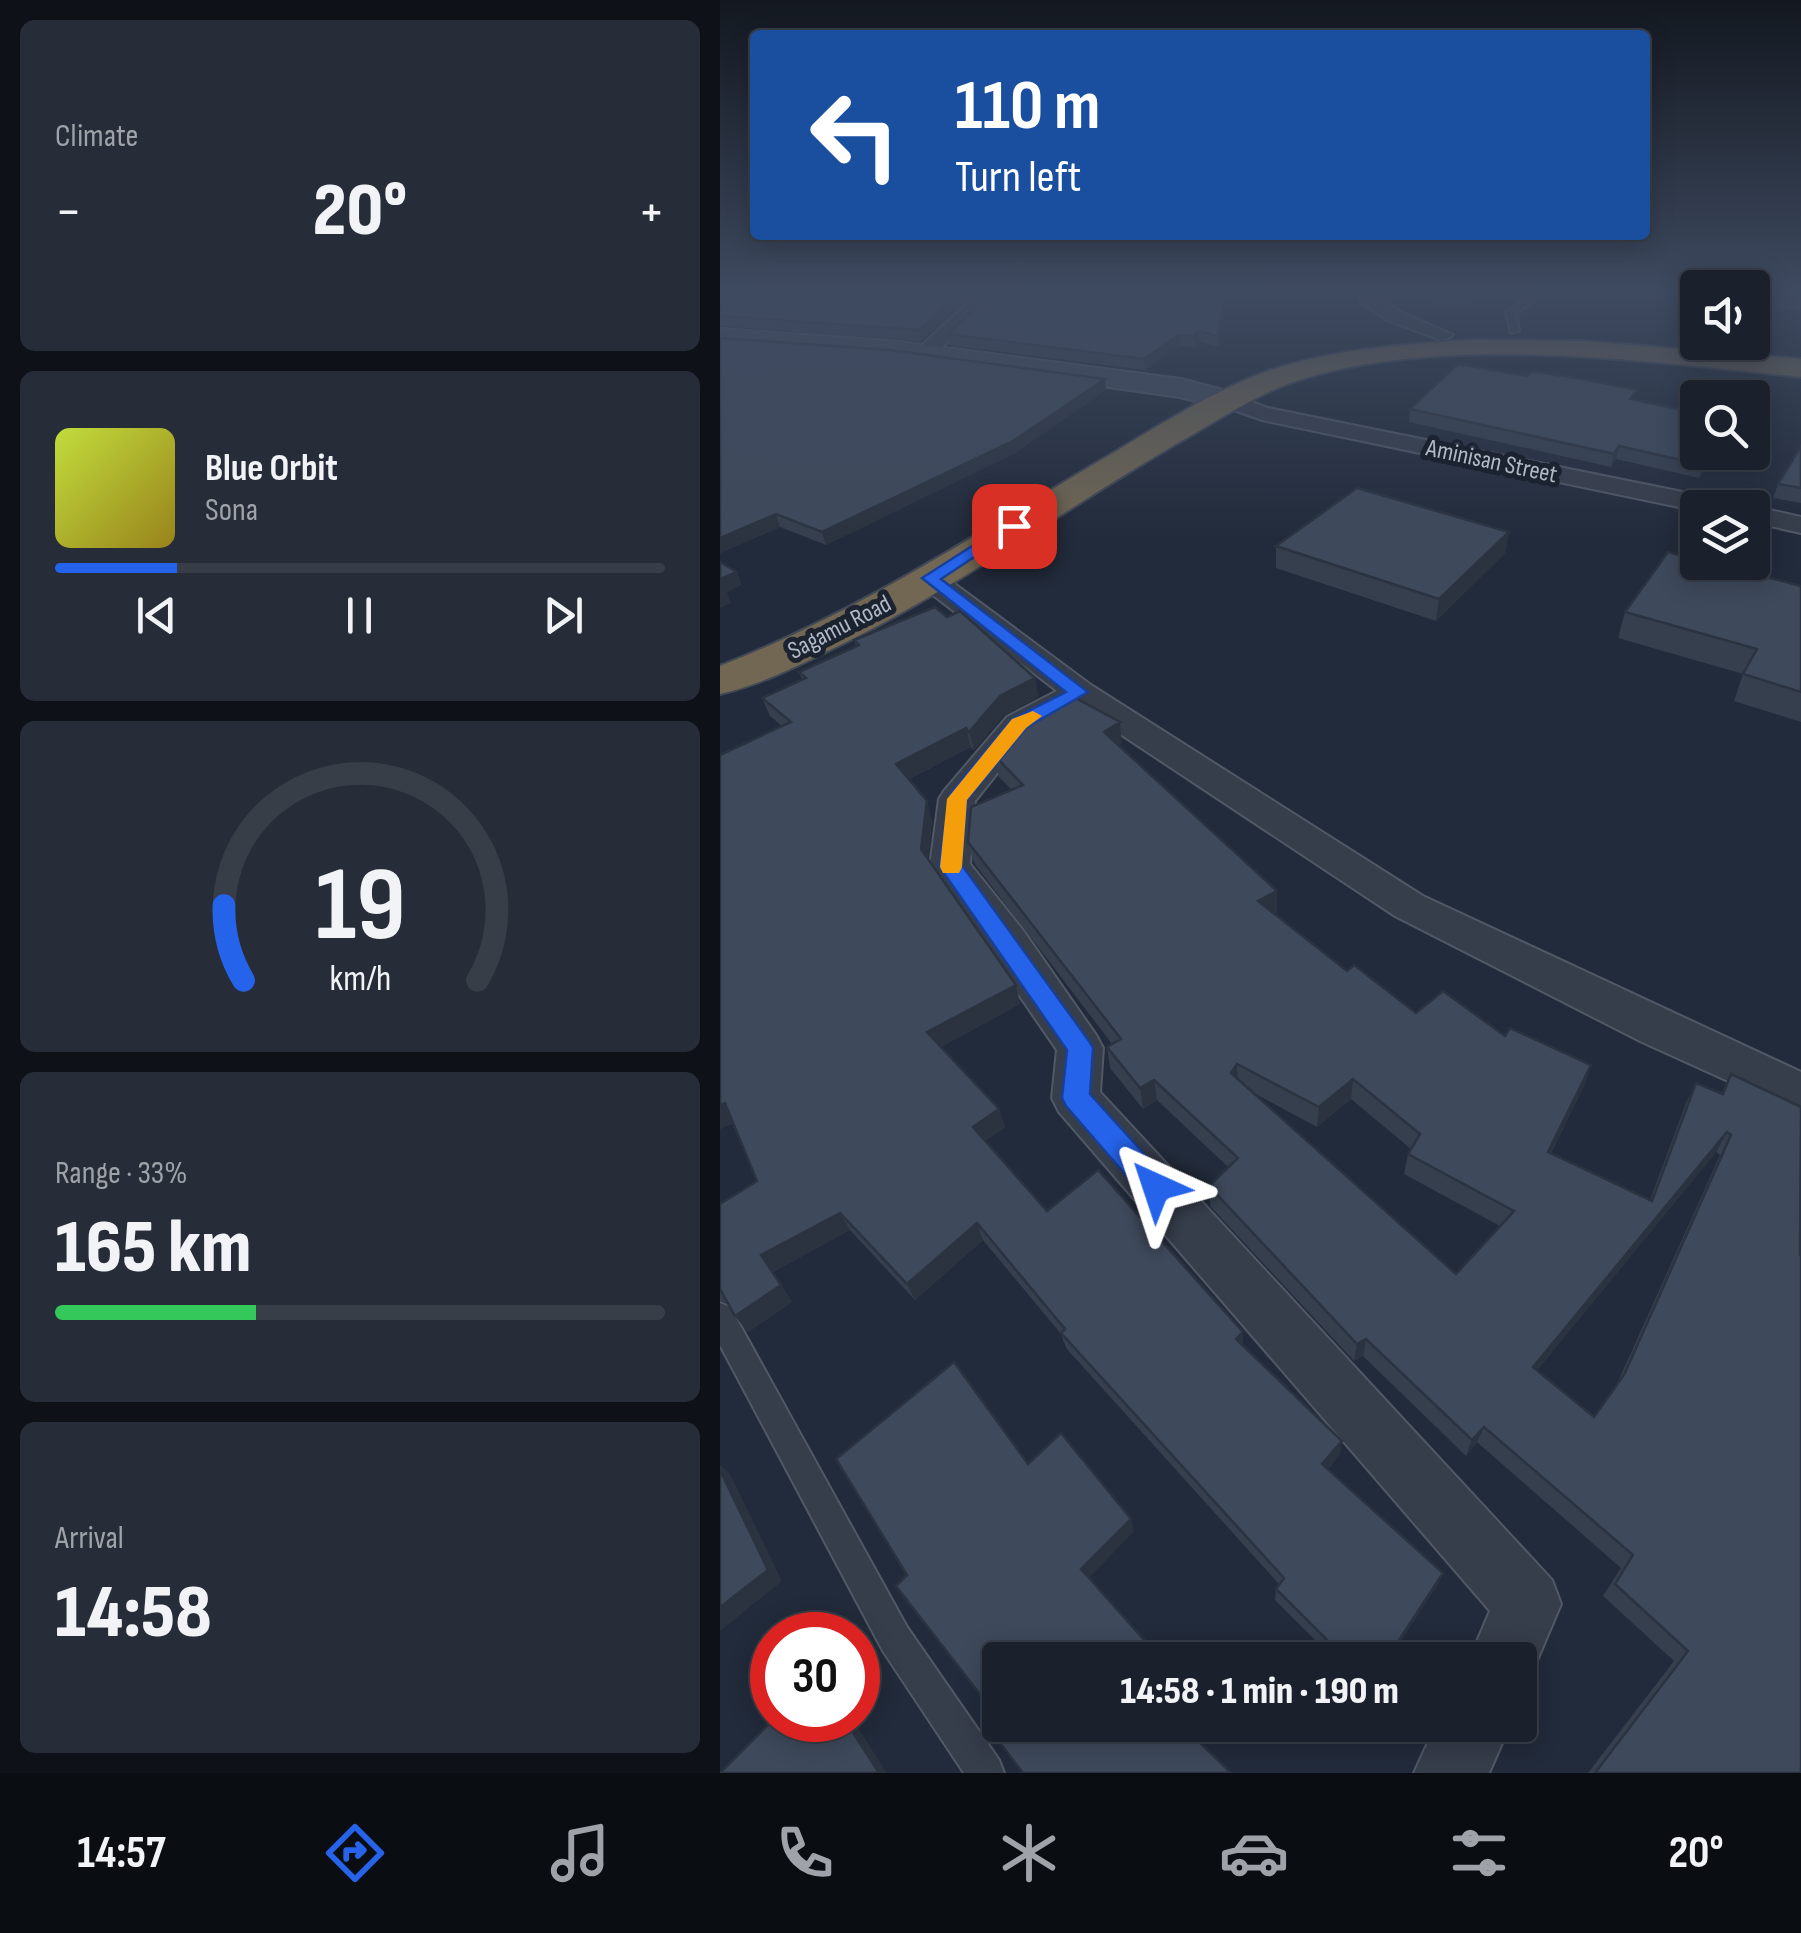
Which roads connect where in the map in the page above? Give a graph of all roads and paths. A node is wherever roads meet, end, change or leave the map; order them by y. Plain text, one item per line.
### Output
1 (982, 374) edge
2 (1077, 374) edge
3 (1227, 374) edge
4 (1293, 374) edge
5 (1181, 388) junction
6 (1247, 407) junction
7 (1137, 410) junction
8 (1197, 420) junction
9 (1680, 499) edge
10 (1770, 518) edge
11 (1801, 525) edge
12 (930, 578) junction
13 (720, 681) edge
14 (1079, 692) junction
15 (1801, 1094) edge
16 (720, 1317) edge
17 (1511, 1642) edge
18 (1466, 1742) edge
19 (986, 1773) edge
20 (1451, 1773) edge

1 - 7 main road
2 - 5 main road
3 - 5 highway
4 - 6 highway, Sagamu Road
5 - 6 main road
5 - 7 highway
6 - 8 highway, Sagamu Road
6 - 9 street, Aminisan Street
7 - 8 main road
8 - 12 highway, Sagamu Road
10 - 11 street
12 - 13 highway, Sagamu Road
12 - 14 street
14 - 15 street
14 - 17 street
16 - 19 lane
18 - 20 street

